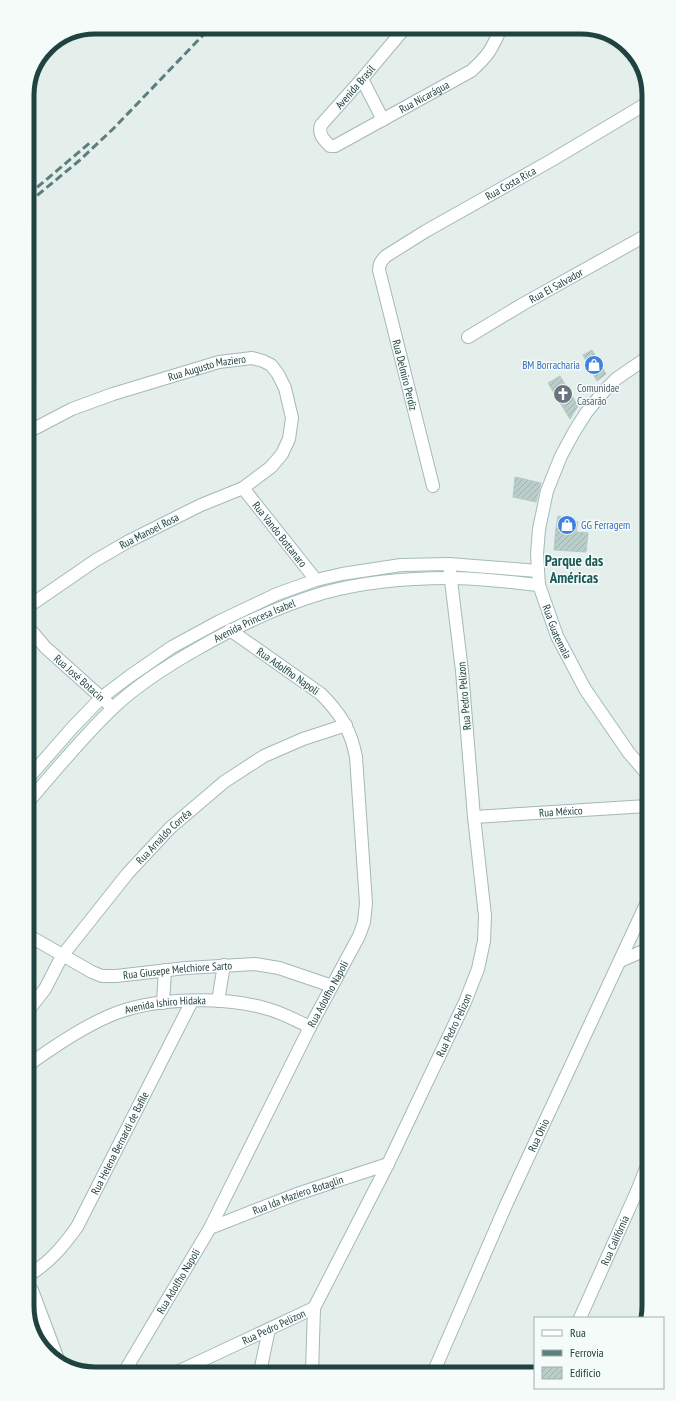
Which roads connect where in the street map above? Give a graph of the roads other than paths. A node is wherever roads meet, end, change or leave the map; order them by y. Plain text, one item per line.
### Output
1 (400, 34) edge
2 (499, 34) edge
3 (362, 79) junction
4 (642, 106) edge
5 (383, 120) junction
6 (330, 146) joint
7 (642, 238) edge
8 (379, 264) joint
9 (468, 337) dead end
10 (642, 361) edge
11 (34, 429) edge
12 (433, 486) dead end
13 (243, 488) junction
14 (449, 564) junction
15 (538, 571) junction
16 (450, 578) junction
17 (316, 580) junction
18 (60, 584) junction
19 (539, 585) junction
20 (34, 602) edge
21 (34, 610) edge
22 (230, 630) junction
23 (34, 634) edge
24 (34, 640) edge
25 (45, 647) junction
26 (102, 697) junction
27 (113, 708) junction
28 (346, 725) junction
29 (642, 768) edge
30 (34, 772) edge
31 (34, 795) edge
32 (642, 806) edge
33 (474, 817) junction
34 (642, 913) edge
35 (34, 939) edge
36 (642, 952) edge
37 (62, 956) junction
38 (620, 961) junction
39 (224, 965) junction
40 (165, 970) junction
41 (332, 986) junction
42 (192, 1001) junction
43 (218, 1001) junction
44 (163, 1003) junction
45 (34, 1004) edge
46 (310, 1027) junction
47 (34, 1061) edge
48 (388, 1164) junction
49 (642, 1195) edge
50 (210, 1228) junction
51 (34, 1272) edge
52 (34, 1295) edge
53 (314, 1308) junction
54 (581, 1317) edge
55 (269, 1329) junction
56 (55, 1352) edge
57 (127, 1367) edge
58 (188, 1367) edge
59 (261, 1367) edge
60 (312, 1367) edge
61 (436, 1367) edge

1 - 3 street, Avenida Brasil
2 - 5 street, Rua Nicarágua
3 - 5 street
3 - 6 street, Avenida Brasil
4 - 8 street, Rua Costa Rica
5 - 6 street, Rua Nicarágua
7 - 9 street, Rua El Salvador
8 - 12 street, Rua Delmiro Perdiz
10 - 15 street, Rua Guatemala
11 - 13 street, Rua Augusto Maziero
13 - 17 street, Rua Vando Bottanaro
13 - 18 street, Rua Manoel Rosa
14 - 15 street, Avenida Princesa Isabel
14 - 16 street, Rua Pedro Pelizon
14 - 17 street, Avenida Princesa Isabel
15 - 19 street, Rua Guatemala
16 - 19 street, Avenida Princesa Isabel
16 - 22 street, Avenida Princesa Isabel
16 - 33 street, Rua Pedro Pelizon
17 - 26 street, Avenida Princesa Isabel
18 - 20 street, Rua Manoel Rosa
18 - 21 street, Rua Manoel Rosa
19 - 29 street, Rua Guatemala
22 - 27 street, Avenida Princesa Isabel
22 - 28 street, Rua Adolfho Napoli
23 - 25 street, Rua José Botacin
24 - 25 street, Rua José Botacin
25 - 26 street, Rua José Botacin
26 - 27 street, Rua José Botacin
26 - 30 street, Avenida Princesa Isabel
27 - 31 street, Avenida Princesa Isabel
28 - 37 street, Rua Arnaldo Corrêa
28 - 41 street, Rua Adolfho Napoli
32 - 33 street, Rua México
33 - 48 street, Rua Pedro Pelizon
34 - 38 street, Rua Ohio
35 - 37 street, Rua Giusepe Melchiore Sarto
36 - 38 street
37 - 40 street, Rua Giusepe Melchiore Sarto
37 - 45 street, Rua Arnaldo Corrêa
38 - 61 street, Rua Ohio
39 - 40 street, Rua Giusepe Melchiore Sarto
39 - 41 street, Rua Giusepe Melchiore Sarto
39 - 43 street
40 - 44 street
41 - 46 street, Rua Adolfho Napoli
42 - 43 street, Avenida Ishiro Hidaka
42 - 44 street, Avenida Ishiro Hidaka
42 - 51 street, Rua Helena Bernardi de Bafile
43 - 46 street, Avenida Ishiro Hidaka
44 - 47 street, Avenida Ishiro Hidaka
46 - 50 street, Rua Adolfho Napoli
48 - 50 street, Rua Ida Maziero Botaglin
48 - 53 street, Rua Pedro Pelizon
49 - 54 street, Rua Califórnia
50 - 57 street, Rua Adolfho Napoli
52 - 56 street
53 - 55 street, Rua Pedro Pelizon
53 - 60 street
55 - 58 street, Rua Pedro Pelizon
55 - 59 street

